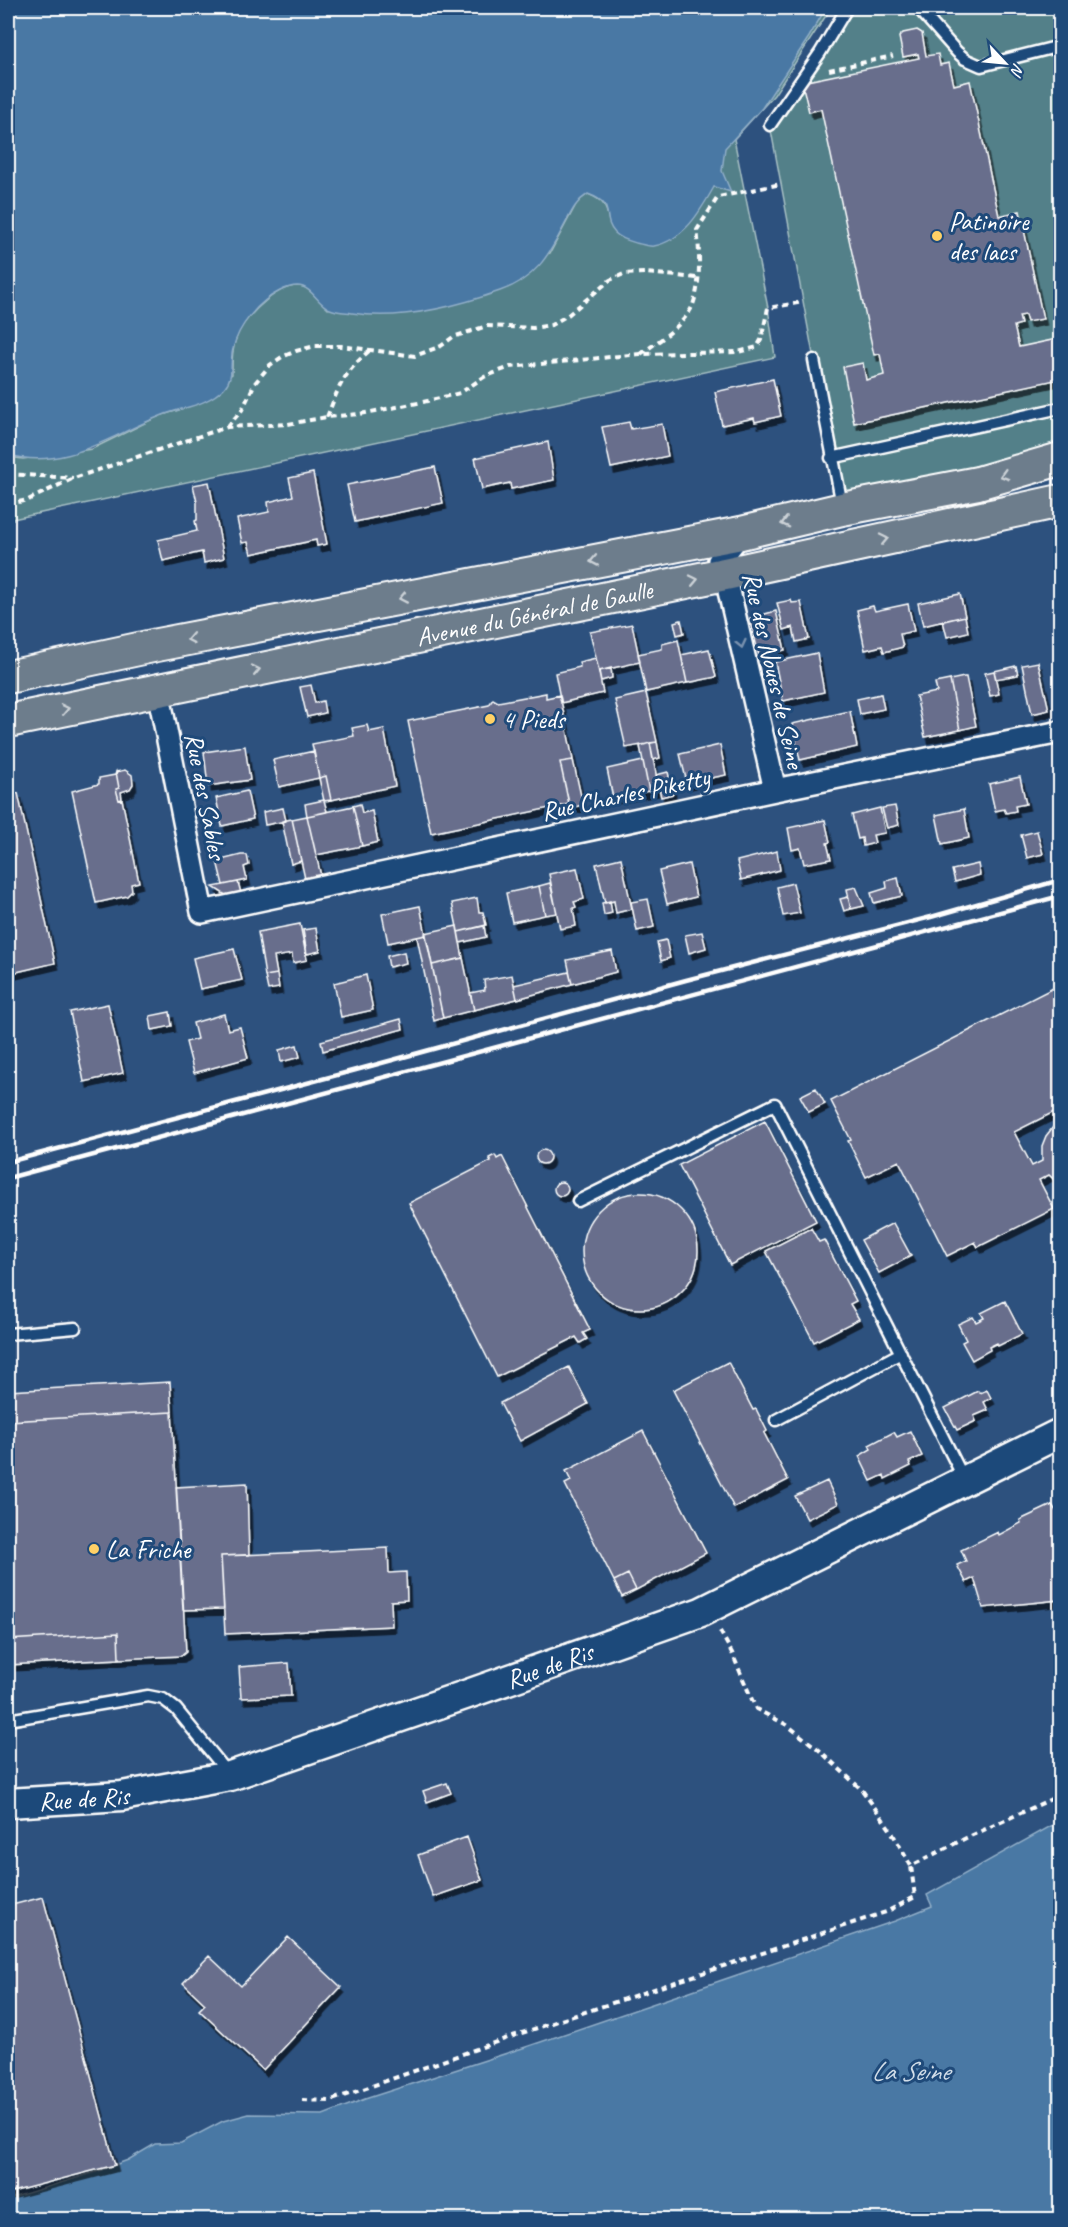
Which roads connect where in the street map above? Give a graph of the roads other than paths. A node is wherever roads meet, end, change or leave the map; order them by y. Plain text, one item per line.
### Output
1 (847, 8) edge
2 (918, 8) edge
3 (1060, 46) edge
4 (770, 125) dead end
5 (814, 360) dead end
6 (1060, 408) edge
7 (831, 458) junction
8 (1060, 459) edge
9 (1060, 501) edge
10 (842, 509) junction
11 (741, 533) junction
12 (725, 573) junction
13 (8, 677) edge
14 (158, 690) junction
15 (8, 721) edge
16 (1060, 732) edge
17 (775, 790) junction
18 (202, 912) joint
19 (578, 1201) dead end
20 (75, 1329) dead end
21 (8, 1334) edge
22 (901, 1353) junction
23 (776, 1420) dead end
24 (1060, 1433) edge
25 (965, 1481) junction
26 (8, 1720) edge
27 (230, 1776) junction
28 (8, 1803) edge

1 - 4 lane
2 - 3 lane
5 - 7 lane
6 - 7 lane
7 - 10 lane
8 -> 10 main road, Avenue du Général de Gaulle
12 -> 9 main road, Avenue du Général de Gaulle
10 -> 11 main road, Avenue du Général de Gaulle
11 - 12 street, Rue des Noues de Seine
11 -> 13 main road, Avenue du Général de Gaulle
14 -> 12 main road, Avenue du Général de Gaulle
12 -> 17 street, Rue des Noues de Seine
15 -> 14 main road, Avenue du Général de Gaulle
14 - 18 street, Rue des Sables
16 - 17 street, Rue Charles Piketty
17 - 18 street, Rue Charles Piketty
19 - 22 lane
20 - 21 lane
22 - 23 lane
22 - 25 lane
24 - 25 main road, Rue de Ris
25 - 27 main road, Rue de Ris
26 - 27 lane
27 - 28 main road, Rue de Ris

